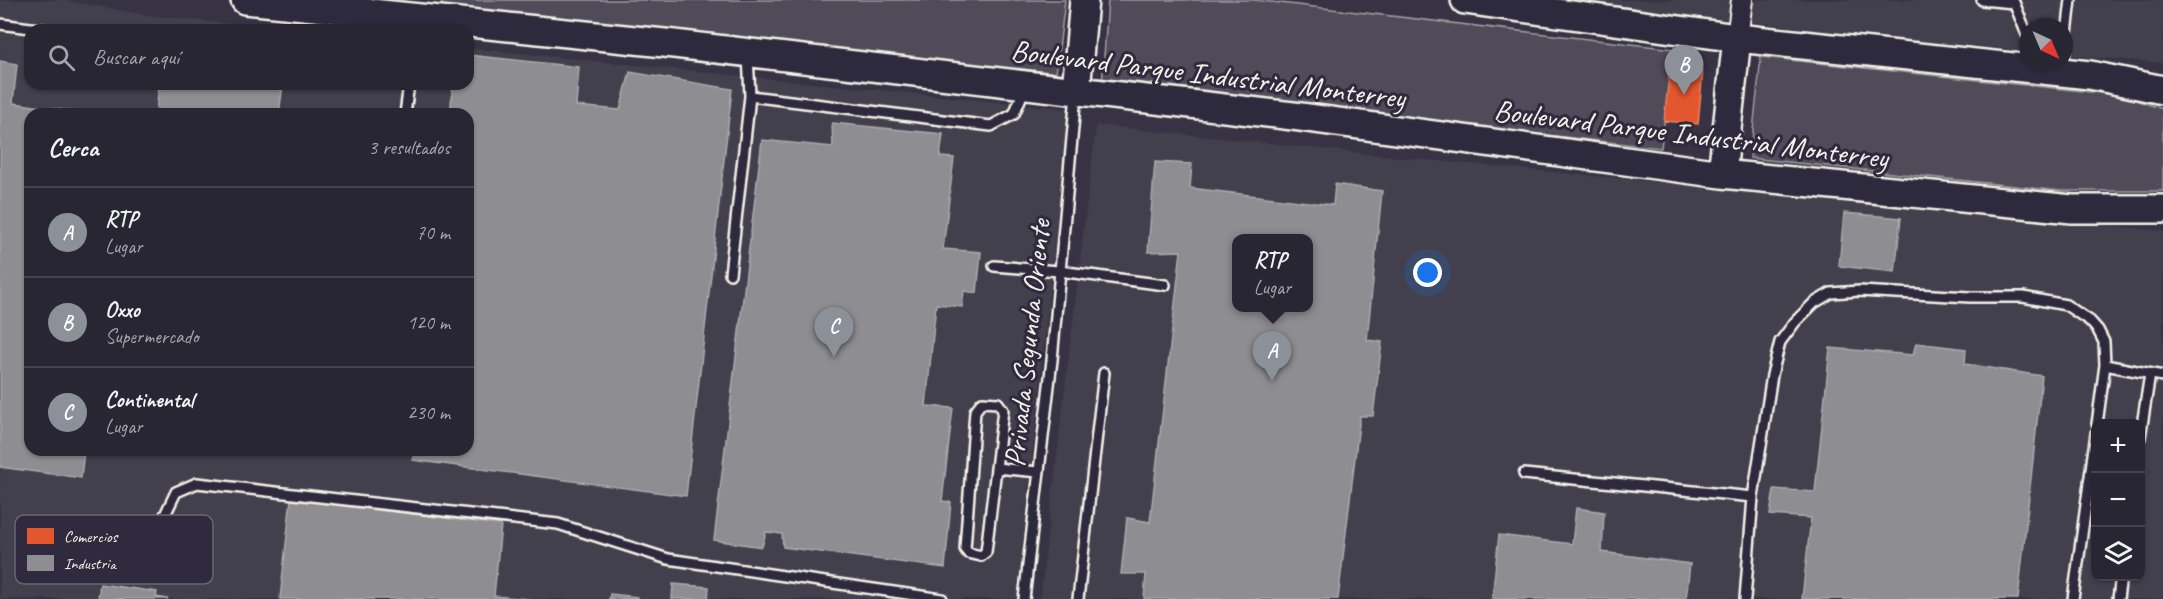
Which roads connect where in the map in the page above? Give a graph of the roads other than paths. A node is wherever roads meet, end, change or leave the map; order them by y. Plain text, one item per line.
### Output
1 (245, 0) edge
2 (1084, 0) edge
3 (1465, 0) edge
4 (1742, 0) edge
5 (1982, 0) edge
6 (2071, 0) edge
7 (2014, 1) edge
8 (417, 16) edge
9 (2021, 18) edge
10 (2069, 18) edge
11 (0, 24) edge
12 (24, 27) edge
13 (1737, 38) junction
14 (748, 53) junction
15 (2019, 65) edge
16 (2073, 69) edge
17 (2090, 75) junction
18 (2163, 77) edge
19 (1026, 85) junction
20 (408, 90) edge
21 (2163, 90) edge
22 (1076, 91) junction
23 (750, 96) junction
24 (406, 108) edge
25 (1722, 174) junction
26 (2158, 210) edge
27 (994, 266) dead end
28 (1059, 271) junction
29 (730, 274) dead end
30 (1165, 285) dead end
31 (2105, 365) junction
32 (1104, 373) dead end
33 (2150, 374) junction
34 (2163, 376) edge
35 (2098, 419) edge
36 (2143, 419) edge
37 (996, 468) junction
38 (2091, 469) edge
39 (1039, 472) junction
40 (1524, 474) dead end
41 (1753, 497) junction
42 (165, 515) edge
43 (2120, 581) edge
44 (942, 599) edge
45 (1024, 599) edge
46 (1078, 599) edge
47 (1745, 599) edge
48 (2073, 599) edge
49 (2118, 599) edge

1 - 8 street, Boulevard Parque Industrial Monterrey
2 - 22 street
3 - 13 street
4 - 13 street
5 - 7 lane
6 - 10 lane
7 - 9 lane
8 - 14 street, Boulevard Parque Industrial Monterrey
11 - 12 lane
13 - 15 street
13 - 25 street
14 - 19 street, Boulevard Parque Industrial Monterrey
14 - 23 lane
16 - 17 street
17 - 18 street
17 - 21 street
19 - 22 street, Boulevard Parque Industrial Monterrey
19 - 23 lane
20 - 24 lane
22 - 25 street, Boulevard Parque Industrial Monterrey
22 - 28 lane, Privada Segunda Oriente
23 - 29 lane
25 - 26 street, Boulevard Parque Industrial Monterrey
27 - 28 lane
28 - 30 lane
28 - 39 lane, Privada Segunda Oriente
31 - 33 lane
31 - 35 lane
31 - 41 lane
32 - 46 lane
33 - 34 lane
33 - 36 lane
37 - 37 lane
37 - 39 lane
38 - 48 lane
39 - 45 lane, Privada Segunda Oriente
40 - 41 lane
41 - 47 lane
42 - 44 lane
43 - 49 lane

